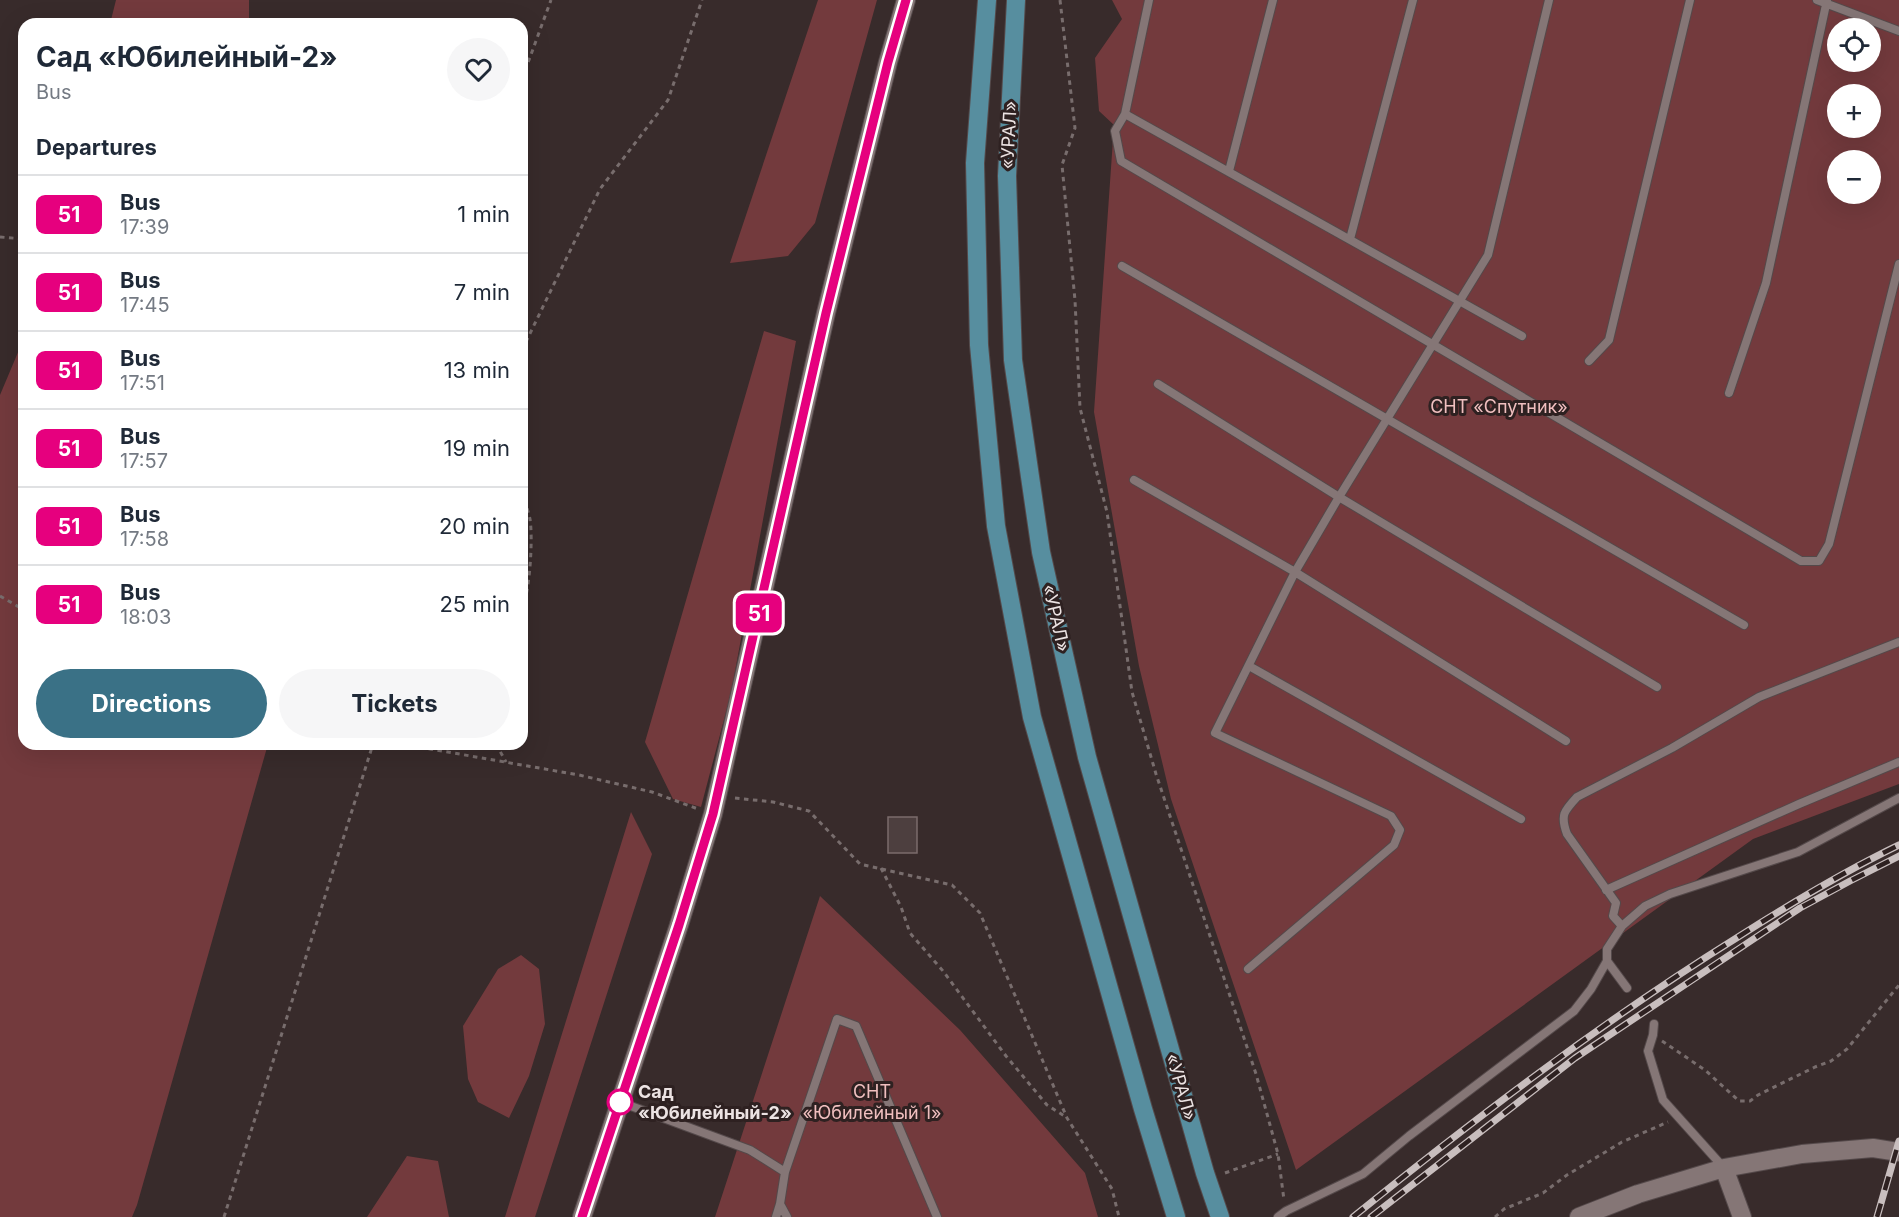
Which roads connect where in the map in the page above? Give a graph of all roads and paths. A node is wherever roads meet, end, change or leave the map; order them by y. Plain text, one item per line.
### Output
1 (551, 0) edge
2 (702, 0) edge
3 (906, 0) edge
4 (987, 0) edge
5 (1016, 0) edge
6 (1060, 0) edge
7 (1149, 0) edge
8 (1274, 0) edge
9 (1413, 0) edge
10 (1550, 0) edge
11 (1690, 0) edge
12 (1823, 1) edge
13 (1899, 32) edge
14 (528, 63) edge
15 (1125, 114) junction
16 (1229, 171) junction
17 (0, 237) edge
18 (18, 238) edge
19 (1350, 239) junction
20 (1899, 264) edge
21 (1122, 266) dead end
22 (1460, 300) junction
23 (1522, 336) dead end
24 (528, 338) edge
25 (1432, 346) junction
26 (1589, 361) dead end
27 (1158, 384) dead end
28 (1729, 393) dead end
29 (1386, 419) junction
30 (1134, 480) dead end
31 (1339, 497) junction
32 (528, 513) edge
33 (1295, 572) junction
34 (528, 578) edge
35 (0, 596) edge
36 (18, 606) edge
37 (1744, 625) dead end
38 (1899, 642) edge
39 (1249, 666) junction
40 (1657, 687) dead end
41 (1566, 741) dead end
42 (371, 750) edge
43 (437, 750) edge
44 (499, 750) edge
45 (506, 762) junction
46 (1899, 762) edge
47 (718, 796) junction
48 (1899, 798) edge
49 (713, 814) junction
50 (1521, 819) dead end
51 (881, 868) junction
52 (1606, 890) junction
53 (1622, 926) junction
54 (1607, 961) junction
55 (1248, 969) dead end
56 (1899, 985) edge
57 (1628, 988) dead end
58 (1654, 1024) dead end
59 (1653, 1035) junction
60 (620, 1102) junction
61 (1677, 1117) junction
62 (1066, 1118) junction
63 (1899, 1152) edge
64 (1278, 1154) junction
65 (1724, 1168) junction
66 (785, 1172) junction
67 (1225, 1173) dead end
68 (780, 1204) junction
69 (1286, 1211) junction
70 (224, 1217) edge
71 (582, 1217) edge
72 (776, 1217) edge
73 (787, 1217) edge
74 (936, 1217) edge
75 (1119, 1217) edge
76 (1176, 1217) edge
77 (1220, 1217) edge
78 (1278, 1217) edge
79 (1496, 1217) edge
80 (1579, 1217) edge
81 (1742, 1217) edge

1 - 14 path
2 - 24 path
3 - 47 main road
4 - 76 main road, «УРАЛ»
5 - 77 main road, «УРАЛ»
6 - 64 path
7 - 15 lane
8 - 16 lane
9 - 19 lane
10 - 22 lane
11 - 26 lane
12 - 13 lane
12 - 28 lane
15 - 16 lane
15 - 25 lane
16 - 19 lane
17 - 18 path
19 - 22 lane
20 - 25 lane
21 - 29 lane
22 - 23 lane
22 - 25 lane
25 - 29 lane
27 - 31 lane
29 - 31 lane
29 - 37 lane
30 - 33 lane
31 - 33 lane
31 - 40 lane
32 - 34 path
33 - 39 lane
33 - 41 lane
35 - 36 path
38 - 52 lane
39 - 50 lane
39 - 55 lane
42 - 70 path
43 - 45 path
44 - 45 path
45 - 49 path
46 - 52 lane
47 - 49 main road
47 - 51 path
48 - 53 lane
49 - 60 main road
51 - 62 path
51 - 62 path
52 - 53 lane
53 - 54 lane
54 - 57 lane
54 - 69 lane
56 - 59 path
58 - 59 lane
59 - 61 lane
60 - 66 lane
60 - 71 main road
61 - 65 lane
61 - 79 path
62 - 75 path
63 - 65 main road
64 - 67 path
64 - 69 path
65 - 80 main road
65 - 81 main road
66 - 68 lane
66 - 74 lane
68 - 72 lane
68 - 73 lane
69 - 78 lane

